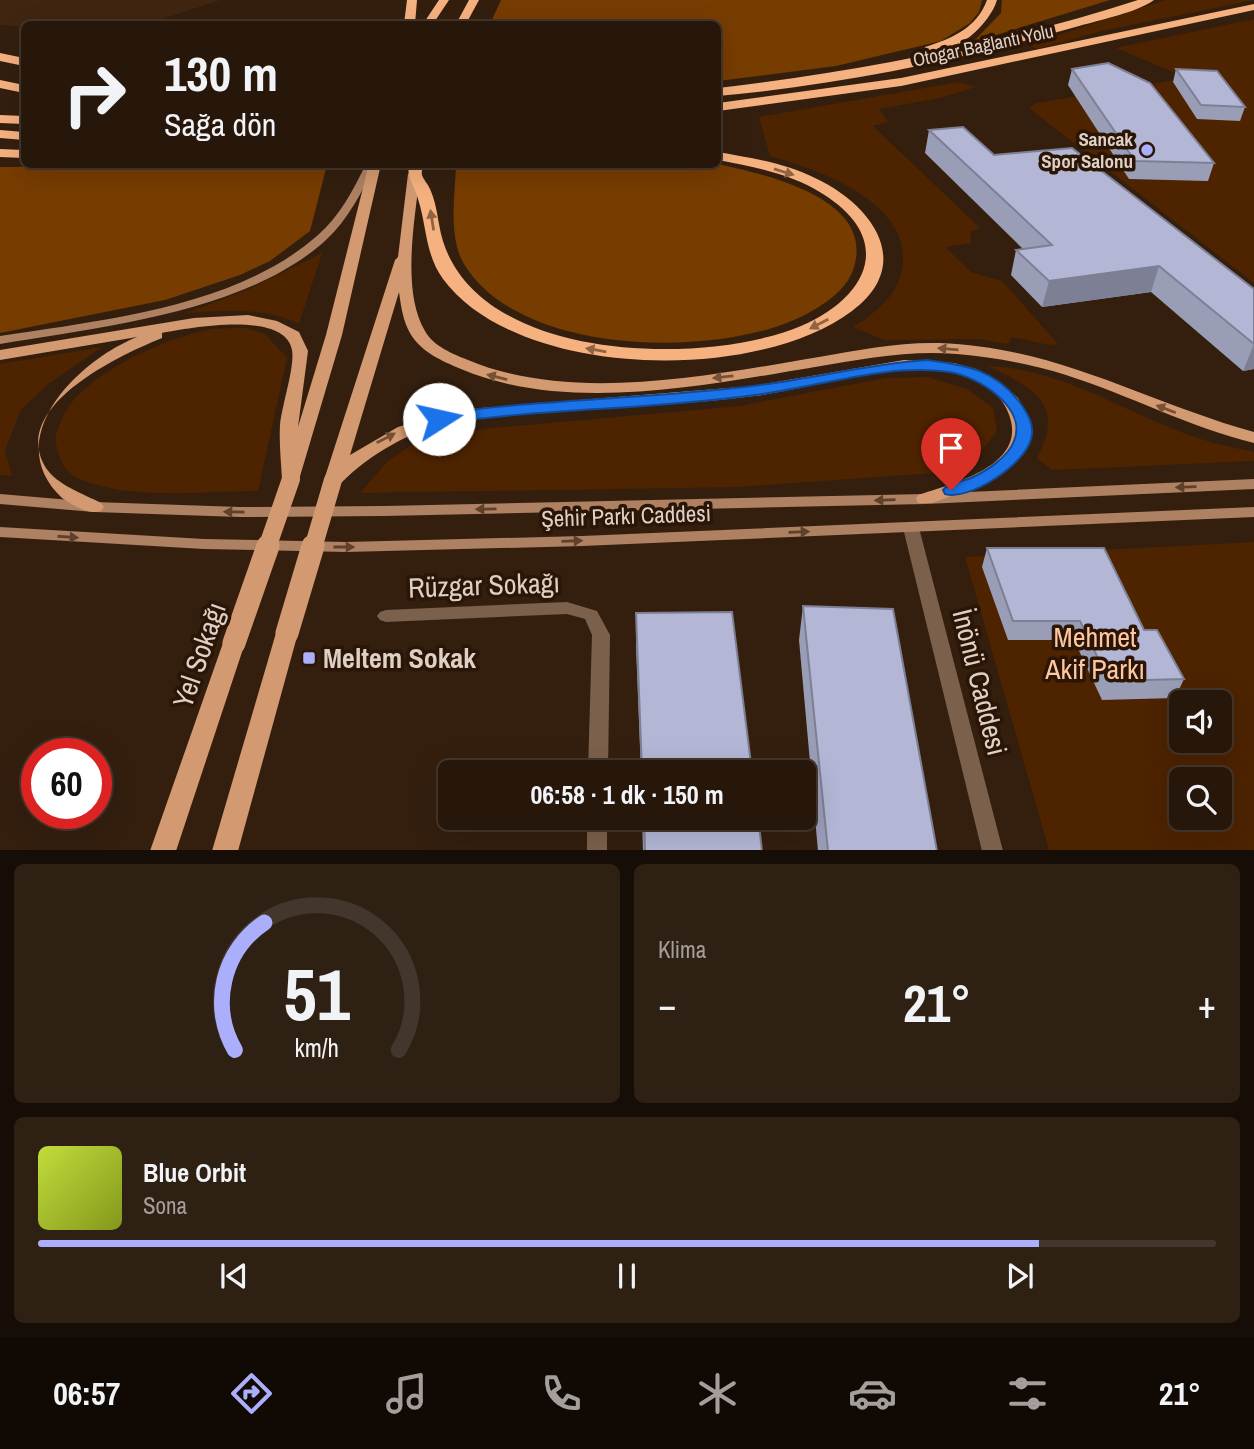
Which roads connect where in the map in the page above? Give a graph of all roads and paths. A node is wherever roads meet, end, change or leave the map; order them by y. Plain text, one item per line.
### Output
1 (412, 0) edge
2 (444, 0) edge
3 (474, 0) edge
4 (992, 0) edge
5 (1149, 0) edge
6 (1254, 7) edge
7 (410, 21) edge
8 (430, 21) edge
9 (463, 21) edge
10 (0, 57) edge
11 (21, 61) edge
12 (0, 66) edge
13 (21, 70) edge
14 (0, 84) edge
15 (21, 88) edge
16 (734, 90) junction
17 (721, 92) edge
18 (721, 107) edge
19 (0, 119) edge
20 (21, 120) edge
21 (0, 134) edge
22 (21, 136) edge
23 (0, 153) edge
24 (21, 154) edge
25 (721, 157) edge
26 (371, 168) edge
27 (372, 168) edge
28 (415, 169) edge
29 (406, 247) junction
30 (194, 323) junction
31 (0, 340) edge
32 (0, 355) edge
33 (1254, 438) edge
34 (291, 479) junction
35 (333, 480) junction
36 (1254, 484) edge
37 (0, 499) edge
38 (925, 499) junction
39 (94, 507) junction
40 (1254, 512) edge
41 (911, 528) junction
42 (0, 532) edge
43 (386, 616) dead end
44 (598, 760) edge
45 (597, 830) edge
46 (163, 850) edge
47 (225, 850) edge
48 (597, 850) edge
49 (993, 850) edge

1 - 7 highway
2 - 8 highway
3 - 9 highway
4 - 16 highway
5 - 16 highway, Otogar Bağlantı Yolu
6 - 18 highway, Otogar Bağlantı Yolu
10 - 11 highway
12 - 13 highway
14 - 15 highway
16 - 17 highway, Otogar Bağlantı Yolu
19 - 20 highway
21 - 22 highway
23 - 24 highway
25 -> 28 highway
26 - 31 main road
27 - 34 main road, Yel Sokağı
28 - 29 main road
33 -> 29 main road
29 - 35 main road
30 - 32 main road
30 - 34 main road
30 - 39 main road
34 - 46 main road, Yel Sokağı, bridge
35 -> 38 main road
35 - 47 main road, bridge
36 -> 38 main road, Şehir Parkı Caddesi
37 - 39 main road, Şehir Parkı Caddesi
38 -> 39 main road, Şehir Parkı Caddesi
40 - 41 main road, Şehir Parkı Caddesi
42 -> 41 main road, Şehir Parkı Caddesi
41 - 49 street, İnönü Caddesi
43 - 44 street, Rüzgar Sokağı
45 - 48 street

